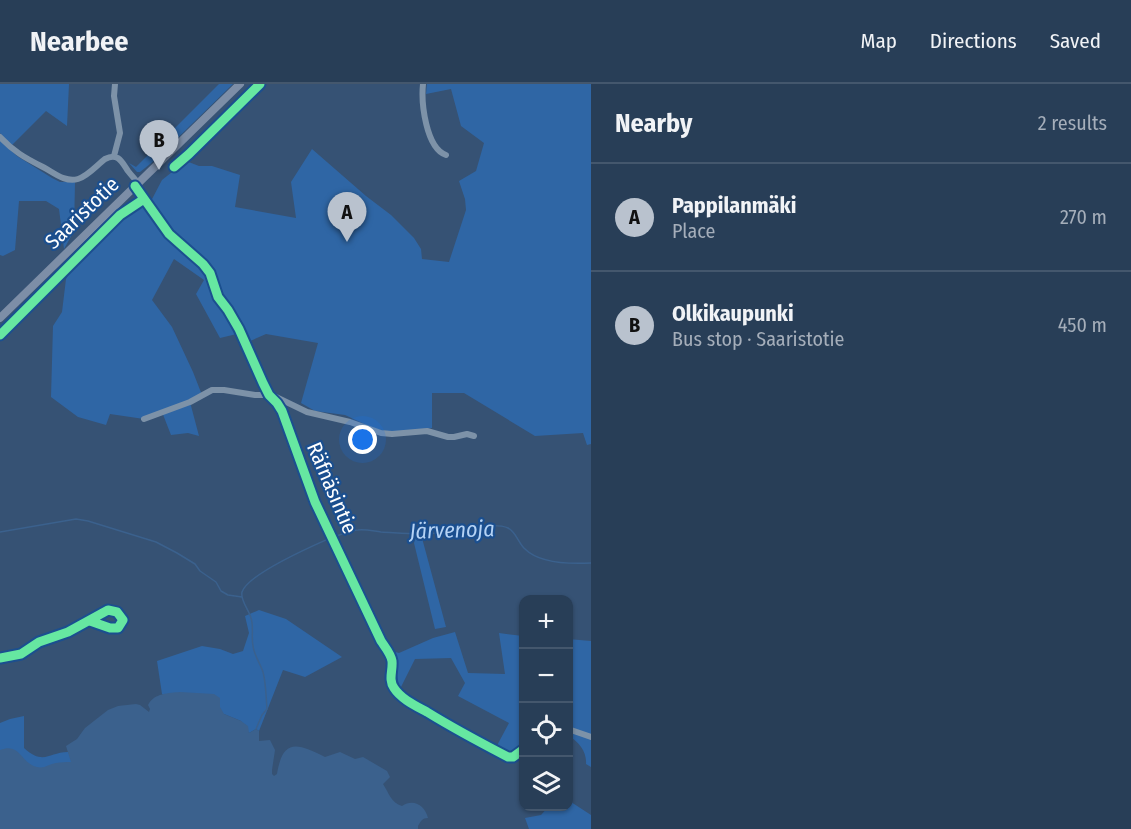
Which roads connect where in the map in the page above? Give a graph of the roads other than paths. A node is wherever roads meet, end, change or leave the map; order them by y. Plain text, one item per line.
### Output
1 (115, 84) edge
2 (240, 84) edge
3 (423, 84) edge
4 (0, 136) edge
5 (446, 155) dead end
6 (114, 156) junction
7 (137, 185) junction
8 (0, 318) edge
9 (269, 395) junction
10 (144, 419) dead end
11 (474, 436) dead end
12 (90, 621) junction
13 (0, 658) edge
14 (573, 731) edge
15 (591, 737) edge
16 (519, 753) edge

1 - 6 street
2 - 7 main road, Saaristotie
3 - 5 street
4 - 6 street
6 - 7 street, Räfnäsintie
7 - 8 main road, Saaristotie
7 - 9 street, Räfnäsintie
9 - 10 street
9 - 11 street
9 - 16 street, Räfnäsintie
12 - 12 street
12 - 13 street
14 - 15 street

